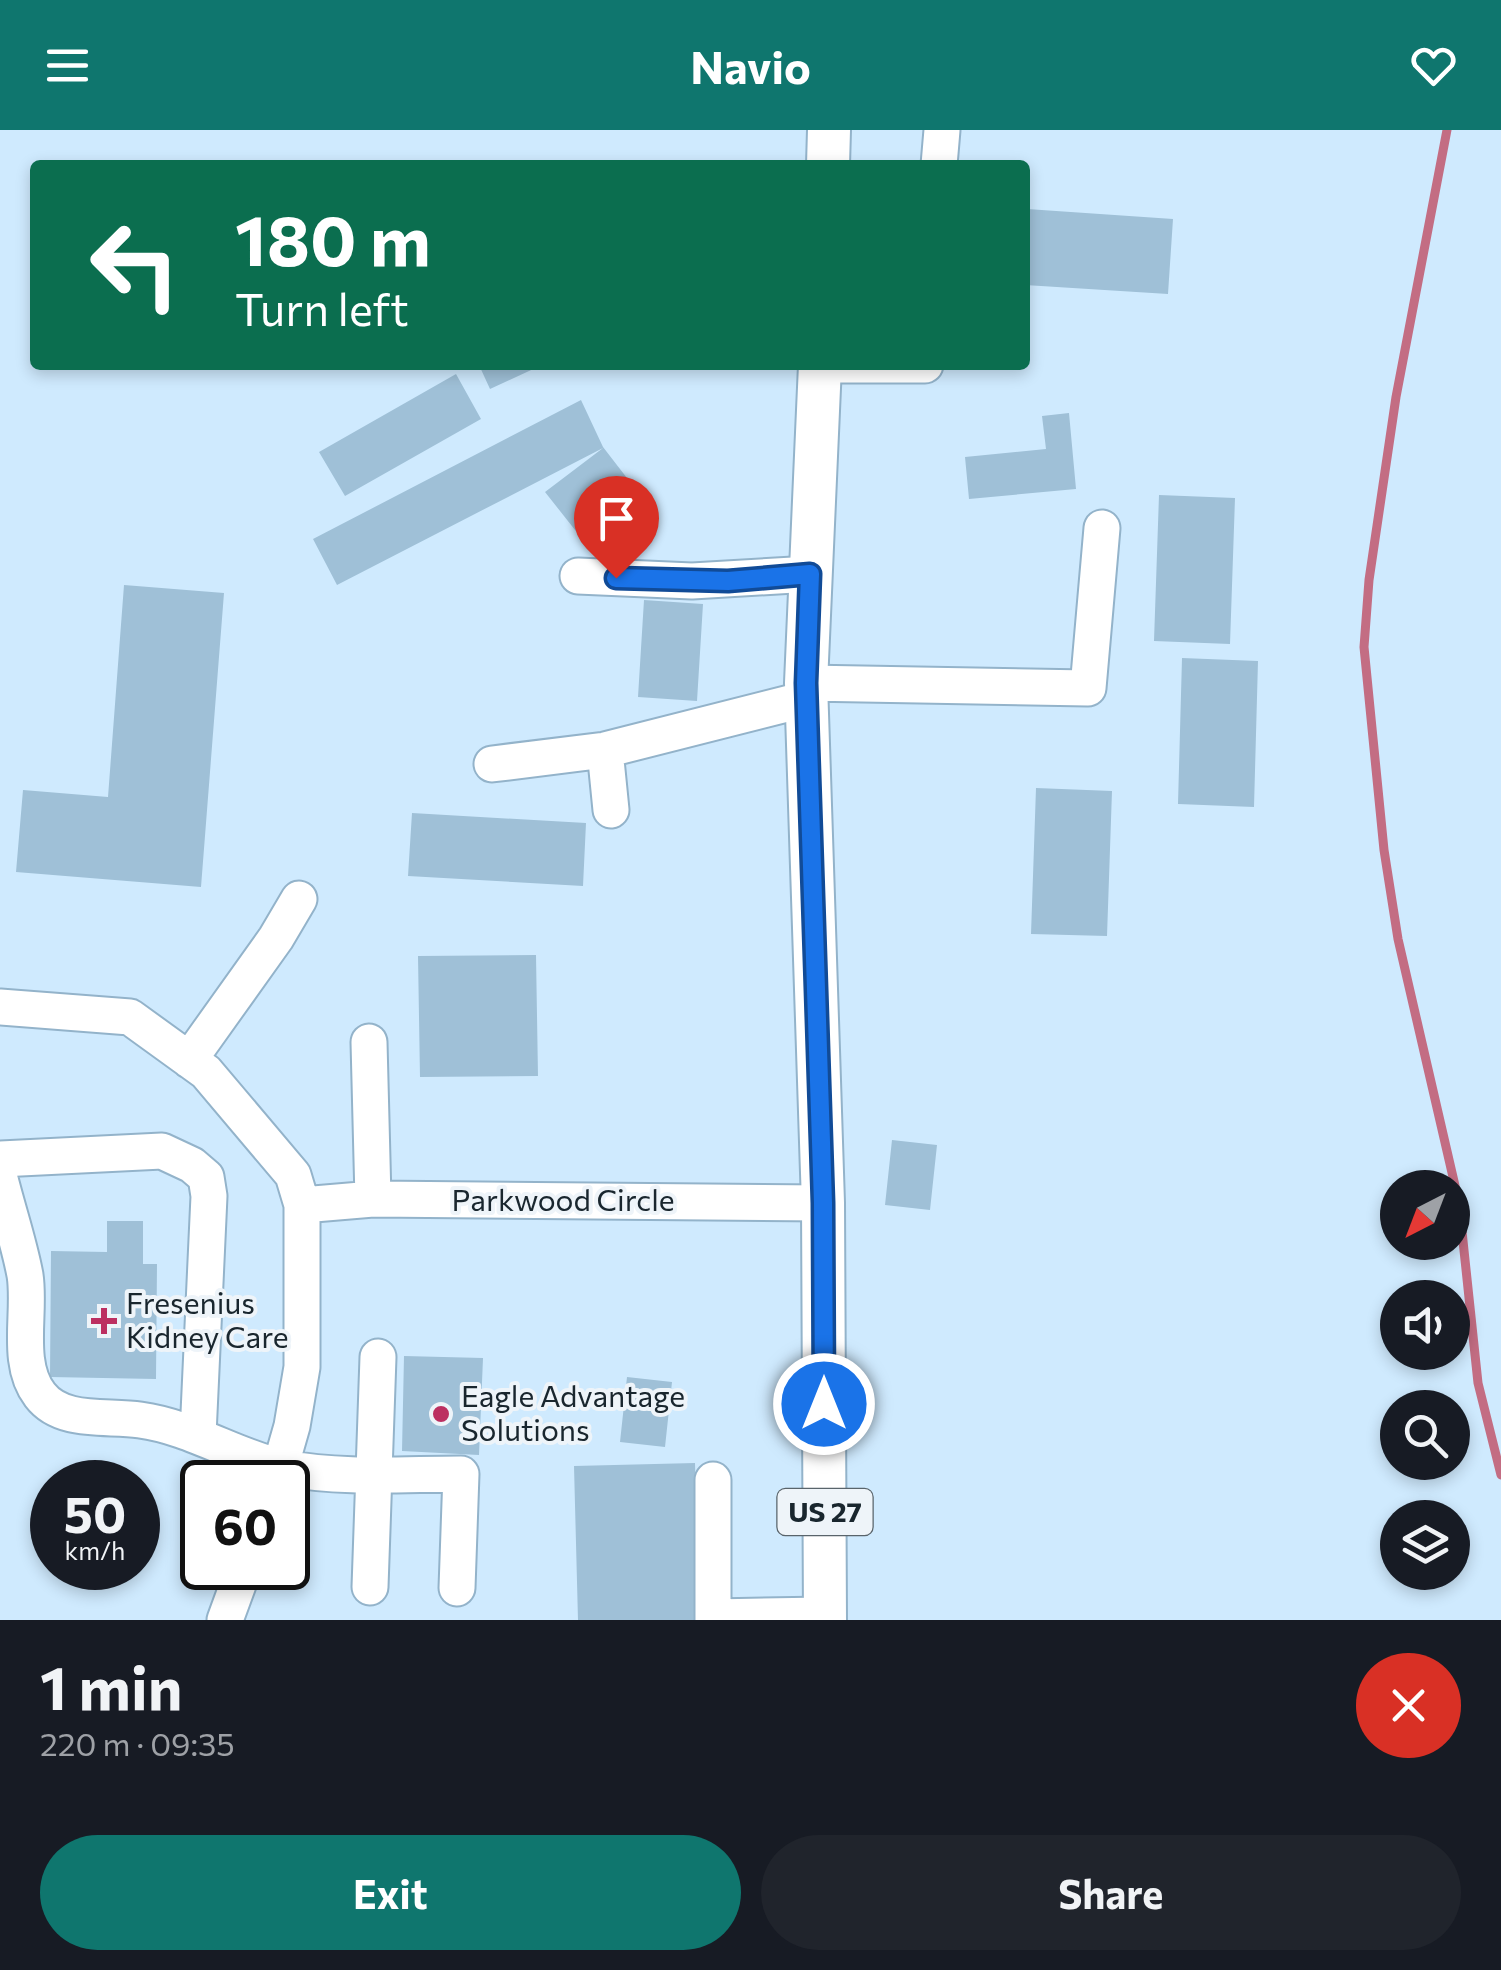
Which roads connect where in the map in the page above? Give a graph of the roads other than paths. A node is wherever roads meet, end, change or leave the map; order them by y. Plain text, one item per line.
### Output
1 (829, 130) edge
2 (942, 130) edge
3 (828, 160) edge
4 (939, 160) edge
5 (819, 370) edge
6 (1102, 528) dead end
7 (810, 574) junction
8 (578, 576) dead end
9 (806, 691) junction
10 (605, 750) junction
11 (492, 764) dead end
12 (612, 810) dead end
13 (299, 899) dead end
14 (0, 1008) edge
15 (369, 1042) dead end
16 (188, 1060) junction
17 (0, 1159) edge
18 (0, 1179) edge
19 (374, 1199) junction
20 (823, 1203) junction
21 (302, 1205) junction
22 (378, 1357) dead end
23 (198, 1435) junction
24 (249, 1460) edge
25 (282, 1460) edge
26 (374, 1473) junction
27 (310, 1474) edge
28 (713, 1480) dead end
29 (370, 1587) dead end
30 (456, 1588) dead end
31 (236, 1590) edge
32 (825, 1617) edge
33 (714, 1618) edge
34 (225, 1620) edge

1 - 3 main road
2 - 4 street
5 - 7 main road, US 27
6 - 9 street
7 - 8 street
7 - 9 main road, US 27
9 - 10 street
9 - 20 main road, US 27
10 - 11 street
10 - 12 street
13 - 16 street
14 - 16 street
15 - 19 street
16 - 21 street
17 - 23 street
18 - 23 street
19 - 20 street, Parkwood Circle
19 - 21 street, Parkwood Circle
20 - 32 main road, US 27
21 - 25 street
22 - 26 street
23 - 24 street
26 - 27 street
26 - 29 street
26 - 30 street
28 - 33 street
31 - 34 street
32 - 33 street

